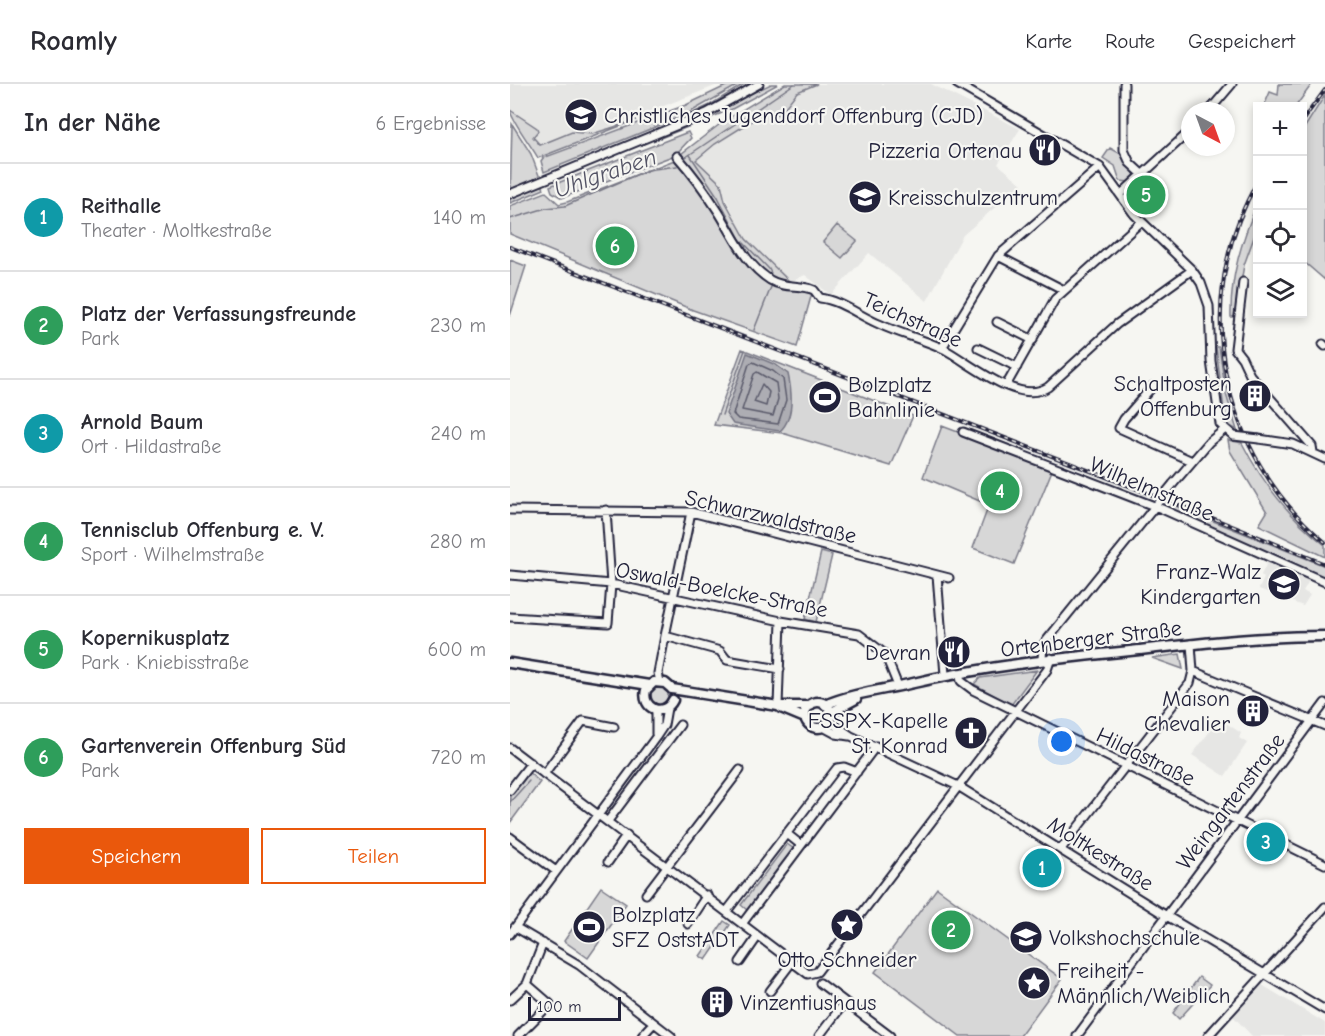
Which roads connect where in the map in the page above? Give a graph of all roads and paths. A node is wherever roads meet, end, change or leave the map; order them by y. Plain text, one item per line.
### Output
1 (759, 84) edge
2 (957, 84) edge
3 (1124, 84) edge
4 (1232, 84) edge
5 (1217, 102) edge
6 (1181, 139) edge
7 (677, 156) dead end
8 (1100, 167) junction
9 (1143, 175) junction
10 (510, 194) edge
11 (1120, 194) junction
12 (1141, 222) junction
13 (998, 256) junction
14 (1192, 270) junction
15 (1243, 282) dead end
16 (1064, 290) junction
17 (997, 322) dead end
18 (1033, 340) junction
19 (942, 348) junction
20 (978, 348) dead end
21 (1017, 367) junction
22 (1007, 384) junction
23 (1153, 386) dead end
24 (1224, 430) junction
25 (963, 432) dead end
26 (1313, 452) junction
27 (1325, 459) edge
28 (1192, 461) junction
29 (1157, 504) junction
30 (510, 510) edge
31 (606, 510) junction
32 (691, 512) junction
33 (510, 575) edge
34 (937, 575) junction
35 (949, 578) dead end
36 (1325, 582) edge
37 (611, 584) junction
38 (674, 596) junction
39 (510, 617) edge
40 (781, 621) junction
41 (664, 636) junction
42 (1325, 636) edge
43 (1191, 644) junction
44 (1047, 658) junction
45 (510, 663) edge
46 (780, 669) junction
47 (1193, 671) junction
48 (959, 673) junction
49 (945, 675) junction
50 (660, 682) junction
51 (629, 683) junction
52 (649, 685) junction
53 (898, 686) junction
54 (672, 689) junction
55 (704, 695) junction
56 (645, 696) junction
57 (1325, 703) edge
58 (670, 704) junction
59 (777, 706) junction
60 (810, 706) junction
61 (656, 710) junction
62 (1014, 711) junction
63 (827, 717) junction
64 (806, 718) junction
65 (1313, 720) junction
66 (680, 725) dead end
67 (1325, 726) edge
68 (614, 727) dead end
69 (656, 737) junction
70 (876, 746) junction
71 (510, 748) edge
72 (531, 763) junction
73 (1126, 766) junction
74 (740, 771) dead end
75 (856, 772) junction
76 (544, 774) junction
77 (958, 786) junction
78 (510, 790) edge
79 (597, 814) junction
80 (608, 821) junction
81 (1238, 822) junction
82 (786, 833) junction
83 (627, 835) junction
84 (510, 837) edge
85 (801, 845) junction
86 (1061, 849) junction
87 (608, 862) dead end
88 (1325, 864) edge
89 (668, 866) junction
90 (556, 871) junction
91 (646, 894) dead end
92 (706, 895) junction
93 (1325, 907) edge
94 (727, 911) junction
95 (1165, 915) junction
96 (688, 924) dead end
97 (742, 924) junction
98 (512, 929) edge
99 (758, 936) junction
100 (543, 943) junction
101 (740, 962) dead end
102 (792, 962) junction
103 (1265, 975) junction
104 (820, 983) dead end
105 (527, 984) junction
106 (770, 991) dead end
107 (510, 1000) edge
108 (845, 1002) junction
109 (1325, 1010) edge
110 (654, 1023) junction
111 (518, 1036) edge
112 (642, 1036) edge
113 (670, 1036) edge
114 (819, 1036) edge
115 (890, 1036) edge
116 (1077, 1036) edge
117 (1208, 1036) edge

1 - 10 street
2 - 8 street
3 - 9 street
4 - 5 street
6 - 9 street
7 - 19 street, Teichstraße
8 - 11 street
8 - 13 street
9 - 11 street
11 - 12 street
12 - 14 street
12 - 16 street
13 - 16 street
13 - 19 street
14 - 22 street, Teichstraße
14 - 24 street
15 - 26 street
16 - 18 street
17 - 18 street
18 - 21 street
19 - 22 street, Teichstraße
20 - 21 street
21 - 22 street
23 - 28 street
24 - 26 street, bridge
24 - 28 street
25 - 29 street, Wilhelmstraße
26 - 27 street
28 - 29 street, bridge
29 - 36 street, Wilhelmstraße
29 - 44 street
30 - 31 street, Schwarzwaldstraße
31 - 32 street, Schwarzwaldstraße
31 - 37 street
32 - 34 street, Schwarzwaldstraße
32 - 38 street
33 - 37 street, Oswald-Boelcke-Straße
34 - 35 street, Schwarzwaldstraße
34 - 49 street
37 - 38 street, Oswald-Boelcke-Straße
37 - 39 street
38 - 40 street, Oswald-Boelcke-Straße
38 - 41 street
40 - 46 street
40 - 53 street, Oswald-Boelcke-Straße
41 - 46 street
41 - 50 street
42 - 43 main road, Ortenberger Straße
43 - 44 main road, Ortenberger Straße
43 - 47 street
44 - 48 main road, Ortenberger Straße
44 - 62 street
45 - 51 main road
46 - 59 street
47 - 65 street
47 - 73 street
48 - 49 main road, Ortenberger Straße
48 - 62 street, Hildastraße
49 - 53 main road, Ortenberger Straße
50 - 52 main road
50 - 54 main road
51 - 52 main road
51 - 56 main road
52 - 56 main road
53 - 63 main road, Ortenberger Straße
54 - 55 main road
54 - 58 main road
55 - 58 main road
55 - 59 main road
56 - 61 main road
57 - 65 street, Weingartenstraße
58 - 61 main road
58 - 69 street
59 - 60 main road
59 - 64 main road
60 - 63 main road
60 - 64 main road
61 - 69 street
62 - 73 street, Hildastraße
62 - 77 street
63 - 64 main road
63 - 70 street, Moltkestraße
65 - 67 street
65 - 81 street, Weingartenstraße
66 - 80 street
68 - 76 street
69 - 79 street
70 - 75 street
70 - 77 street, Moltkestraße
71 - 72 street
72 - 76 street
72 - 78 street
73 - 81 street, Hildastraße
73 - 86 street
74 - 89 street
75 - 82 street
75 - 85 street
76 - 79 street
77 - 86 street, Moltkestraße
77 - 102 street
79 - 80 street
79 - 90 street
80 - 83 street
81 - 88 street, Hildastraße
81 - 95 street, Weingartenstraße
82 - 85 street
82 - 94 street
83 - 87 street
83 - 89 street
84 - 90 street
85 - 97 street
86 - 95 street, Moltkestraße
89 - 91 street
89 - 92 street
90 - 98 street
92 - 94 street
92 - 96 street
93 - 103 street
94 - 97 street
95 - 103 street, Moltkestraße
95 - 116 street, Weingartenstraße
97 - 99 street
98 - 100 street
99 - 101 street
99 - 102 street
100 - 105 street
100 - 110 street
102 - 106 street
103 - 109 street, Moltkestraße
103 - 117 street
104 - 108 street
105 - 107 street
105 - 111 street
108 - 114 street
108 - 115 street
110 - 112 street
110 - 113 street

